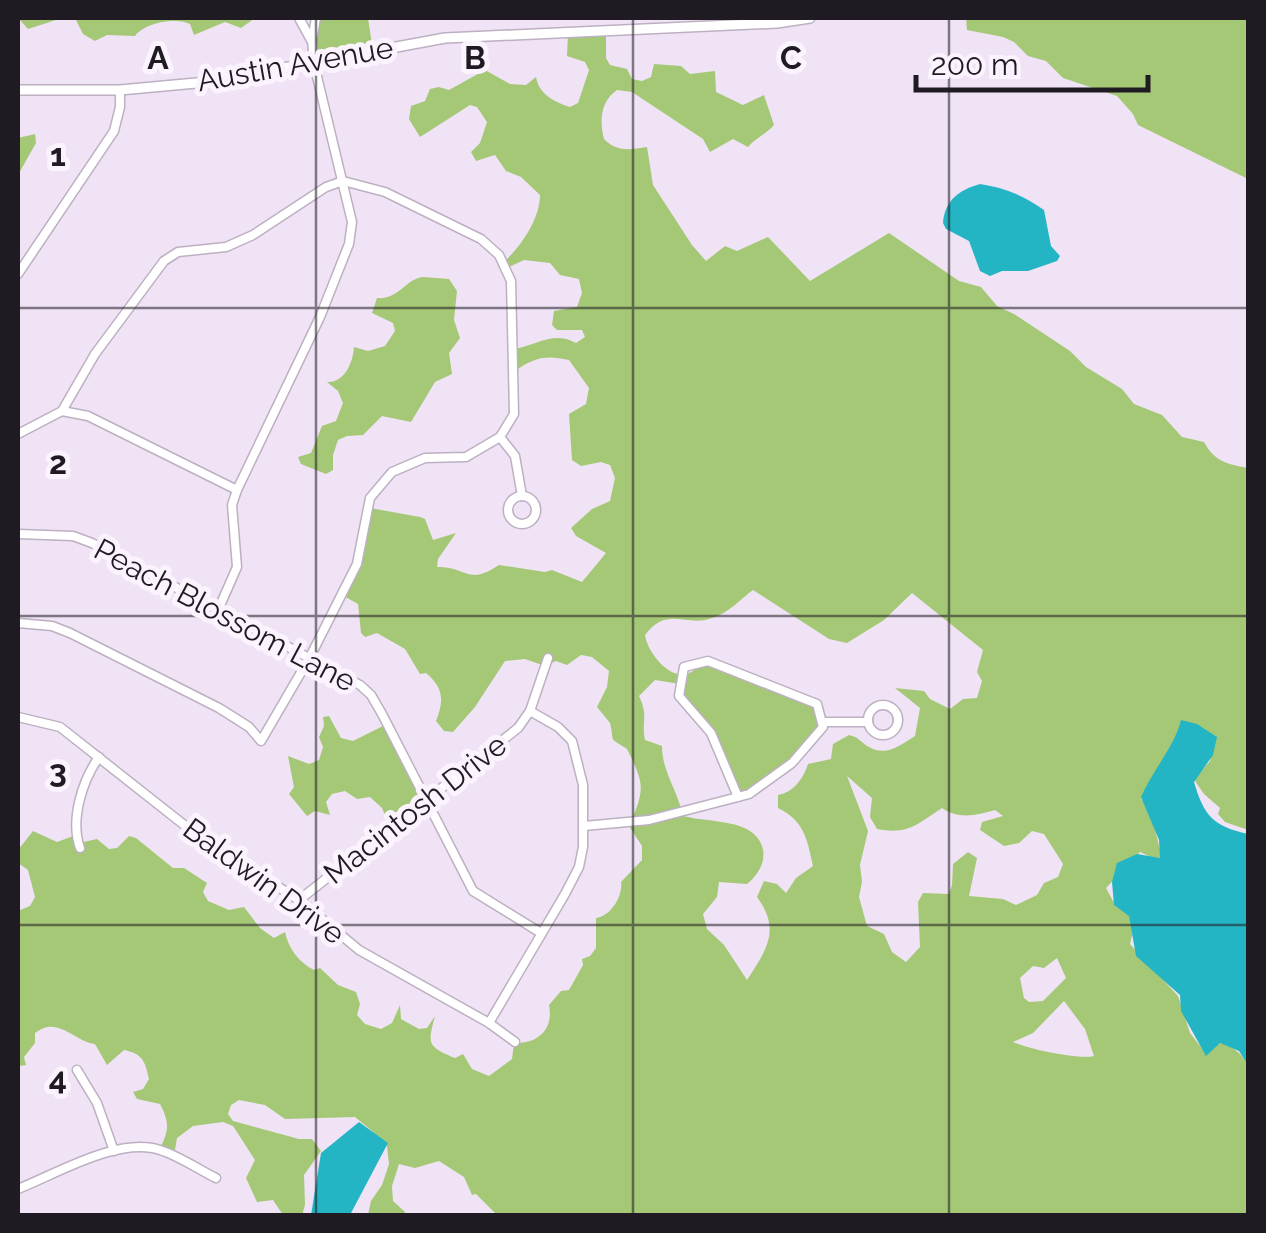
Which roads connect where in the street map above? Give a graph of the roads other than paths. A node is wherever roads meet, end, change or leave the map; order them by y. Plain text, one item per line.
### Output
1 (299, 18) edge
2 (316, 18) edge
3 (810, 18) edge
4 (312, 40) junction
5 (314, 64) junction
6 (18, 90) edge
7 (120, 90) junction
8 (343, 181) junction
9 (18, 274) edge
10 (62, 411) junction
11 (18, 434) edge
12 (500, 437) junction
13 (237, 490) junction
14 (522, 496) dead end
15 (18, 534) edge
16 (219, 608) junction
17 (18, 623) edge
18 (310, 658) junction
19 (548, 658) dead end
20 (530, 711) junction
21 (18, 717) edge
22 (822, 722) junction
23 (868, 722) dead end
24 (98, 757) junction
25 (738, 797) junction
26 (425, 801) junction
27 (584, 826) junction
28 (80, 848) dead end
29 (299, 900) junction
30 (540, 933) junction
31 (490, 1024) junction
32 (515, 1042) dead end
33 (77, 1070) dead end
34 (114, 1151) junction
35 (216, 1178) dead end
36 (18, 1187) edge

1 - 4 street
2 - 4 street
3 - 5 street, Austin Avenue
4 - 5 street
5 - 7 street, Austin Avenue
5 - 8 street
6 - 7 street, Austin Avenue
7 - 9 street
8 - 10 street
8 - 12 street
8 - 13 street
10 - 11 street
10 - 13 street
12 - 14 street
12 - 18 street
13 - 16 street
15 - 16 street, Peach Blossom Lane
16 - 18 street, Peach Blossom Lane
17 - 18 street
18 - 26 street, Peach Blossom Lane
19 - 20 street, Macintosh Drive
20 - 26 street, Macintosh Drive
20 - 27 street
21 - 24 street, Baldwin Drive
22 - 23 street
22 - 25 street
22 - 25 street
24 - 28 street
24 - 29 street, Baldwin Drive
25 - 27 street
26 - 29 street, Macintosh Drive
26 - 30 street, Peach Blossom Lane
27 - 30 street
29 - 31 street, Baldwin Drive
30 - 31 street
31 - 32 street, Baldwin Drive
33 - 34 street
34 - 35 street
34 - 36 street

